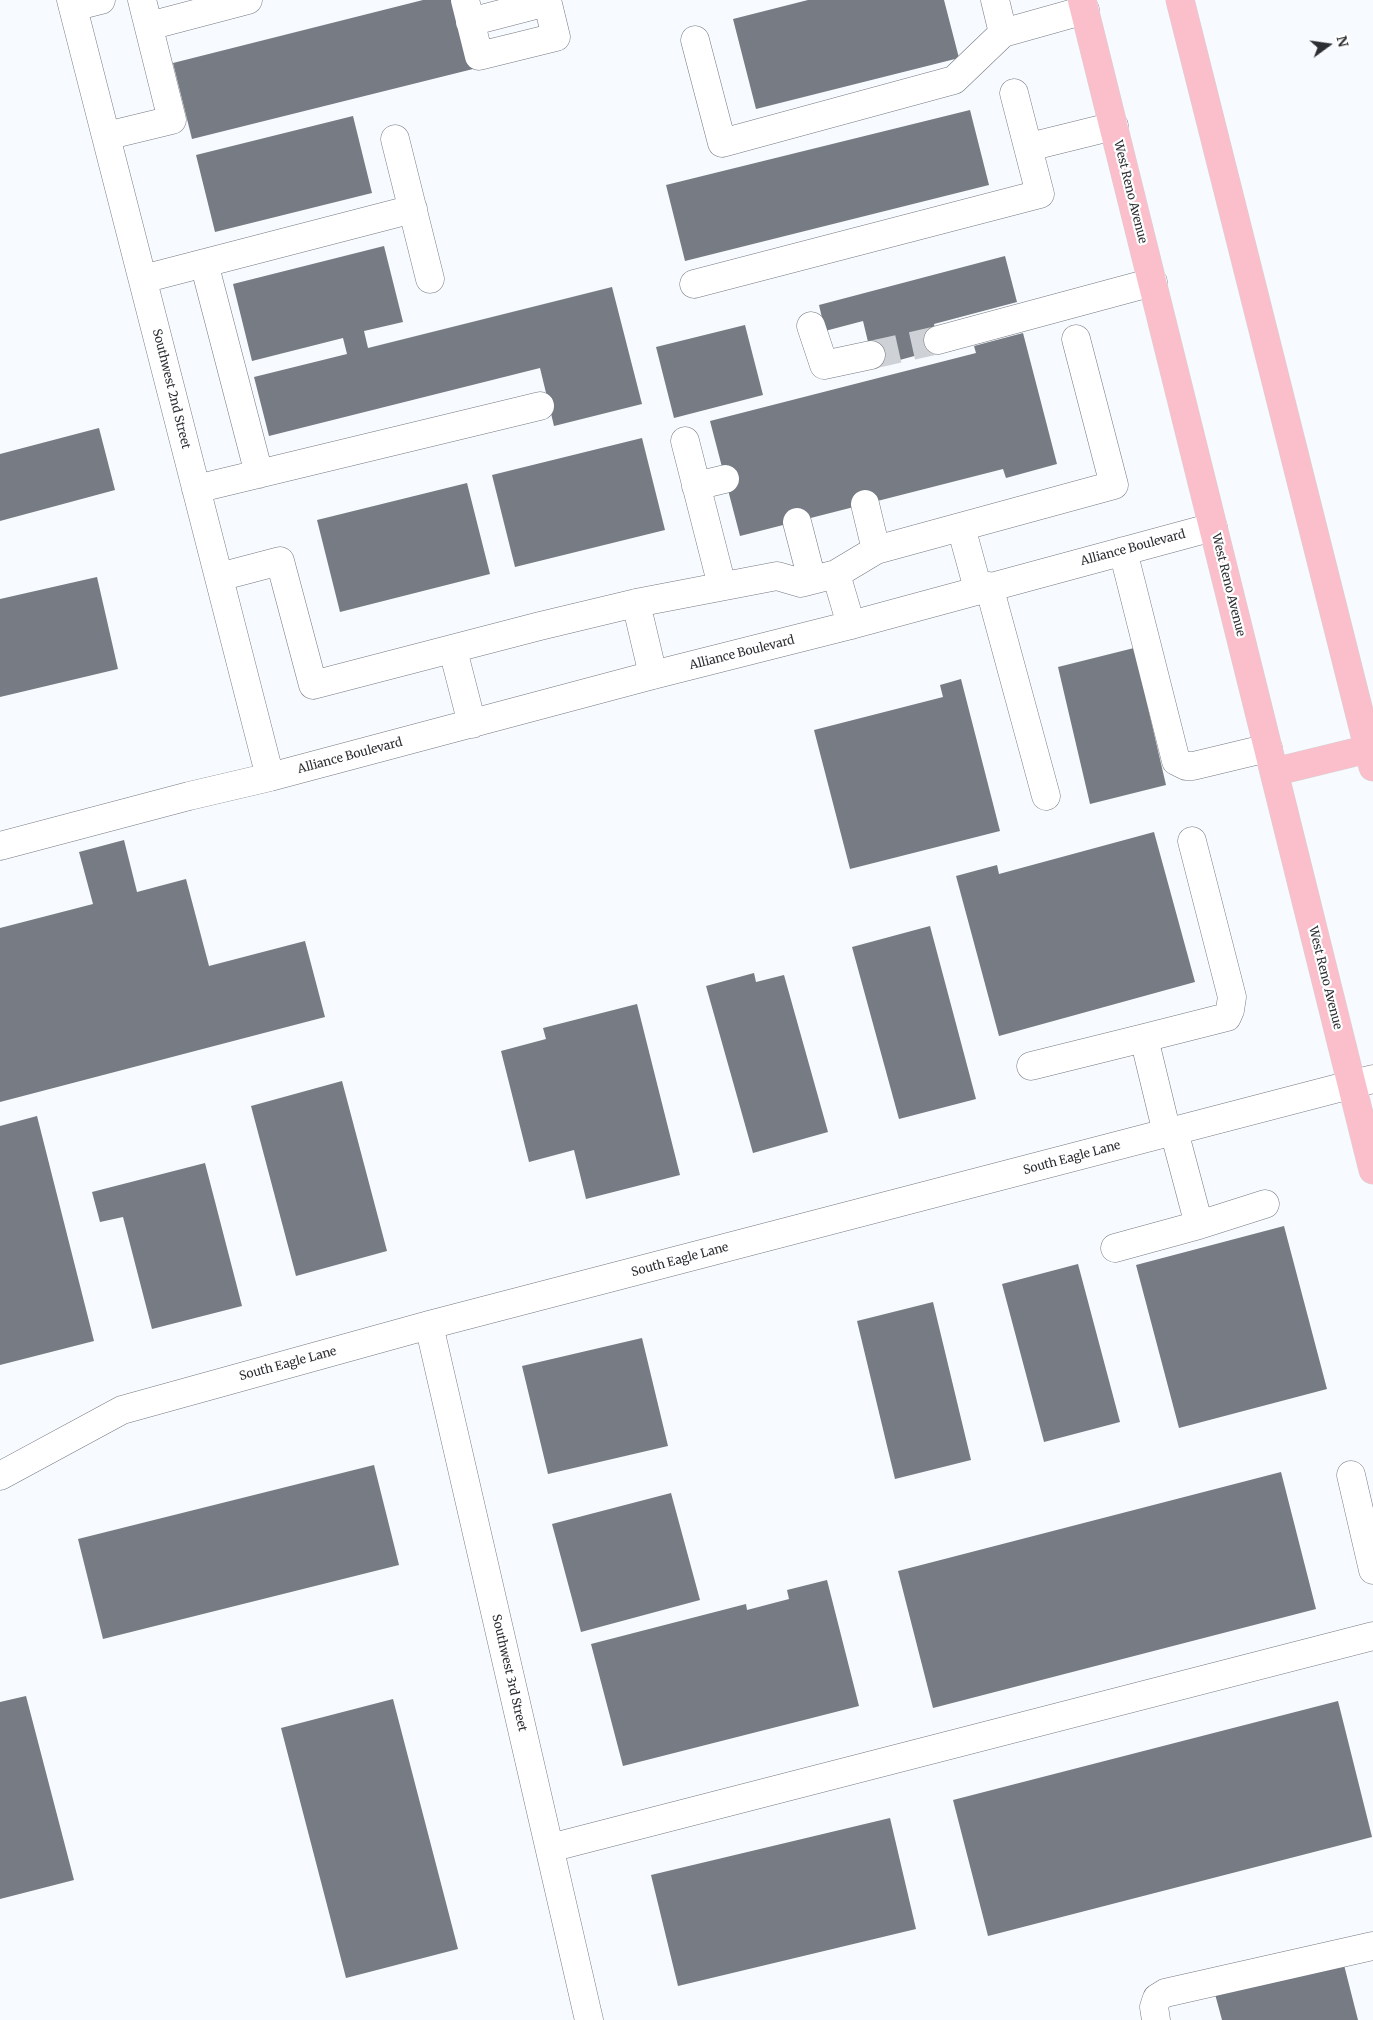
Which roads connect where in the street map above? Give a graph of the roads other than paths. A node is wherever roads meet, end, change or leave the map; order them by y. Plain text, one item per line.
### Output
1 (101, 0) edge
2 (142, 0) edge
3 (248, 0) edge
4 (995, 0) edge
5 (1180, 0) edge
6 (547, 1) edge
7 (72, 3) edge
8 (1084, 5) edge
9 (467, 11) edge
10 (149, 26) junction
11 (1004, 33) junction
12 (695, 40) dead end
13 (1014, 93) dead end
14 (1114, 126) junction
15 (106, 136) junction
16 (395, 139) dead end
17 (1029, 147) junction
18 (413, 209) junction
19 (204, 263) junction
20 (143, 279) junction
21 (430, 279) dead end
22 (1153, 282) junction
23 (694, 284) dead end
24 (811, 326) dead end
25 (1076, 339) dead end
26 (938, 340) tunnel mouth
27 (871, 355) tunnel mouth
28 (540, 406) dead end
29 (685, 441) dead end
30 (259, 474) junction
31 (725, 479) dead end
32 (696, 486) junction
33 (196, 489) junction
34 (865, 504) dead end
35 (796, 522) dead end
36 (1213, 527) junction
37 (961, 528) junction
38 (876, 550) junction
39 (1123, 550) junction
40 (219, 577) junction
41 (824, 577) junction
42 (722, 586) junction
43 (983, 588) junction
44 (636, 603) junction
45 (851, 625) junction
46 (453, 650) junction
47 (654, 675) junction
48 (472, 724) junction
49 (1371, 758) edge
50 (1271, 760) junction
51 (270, 777) junction
52 (1046, 796) dead end
53 (1192, 841) dead end
54 (0, 846) edge
55 (1144, 1038) junction
56 (1031, 1066) dead end
57 (1362, 1082) edge
58 (1170, 1132) junction
59 (1373, 1170) edge
60 (1265, 1204) dead end
61 (1199, 1224) junction
62 (1115, 1248) dead end
63 (428, 1325) junction
64 (1351, 1475) dead end
65 (0, 1476) edge
66 (1373, 1570) edge
67 (1373, 1636) edge
68 (550, 1848) junction
69 (1373, 1946) edge
70 (589, 2020) edge
71 (1156, 2020) edge

1 - 7 street
2 - 10 street
3 - 10 street
4 - 11 street
5 - 49 main road
6 - 9 street
6 - 9 street
7 - 15 street, Southwest 2nd Street
8 - 11 street
8 - 14 main road, West Reno Avenue
10 - 15 street
11 - 12 street
13 - 17 street
14 - 17 street
14 - 22 main road, West Reno Avenue
15 - 20 street, Southwest 2nd Street
16 - 18 street
17 - 23 street
18 - 19 street
18 - 21 street
19 - 20 street
19 - 30 street
20 - 33 street, Southwest 2nd Street
22 - 26 street
22 - 36 main road, West Reno Avenue
24 - 27 street
25 - 37 street
28 - 30 street
29 - 32 street
30 - 33 street
31 - 32 street
32 - 42 street
33 - 40 street, Southwest 2nd Street
34 - 38 street
35 - 41 street
36 - 39 street, Alliance Boulevard
36 - 50 main road, West Reno Avenue
37 - 38 street
37 - 43 street
38 - 41 street
39 - 43 street, Alliance Boulevard
39 - 50 street
40 - 46 street
40 - 51 street, Southwest 2nd Street
41 - 42 street
41 - 45 street
42 - 44 street
43 - 45 street, Alliance Boulevard
43 - 52 street
44 - 46 street
44 - 47 street
45 - 47 street, Alliance Boulevard
46 - 48 street
47 - 48 street, Alliance Boulevard
48 - 51 street, Alliance Boulevard
49 - 50 main road
50 - 57 main road, West Reno Avenue
51 - 54 street, Alliance Boulevard
53 - 55 street
55 - 56 street
55 - 58 street
57 - 58 street, South Eagle Lane
57 - 59 main road, West Reno Avenue
58 - 61 street
58 - 63 street, South Eagle Lane
60 - 61 street
61 - 62 street
63 - 65 street, South Eagle Lane
63 - 68 street, Southwest 3rd Street
64 - 66 street
67 - 68 street
68 - 70 street, Southwest 3rd Street
69 - 71 street

